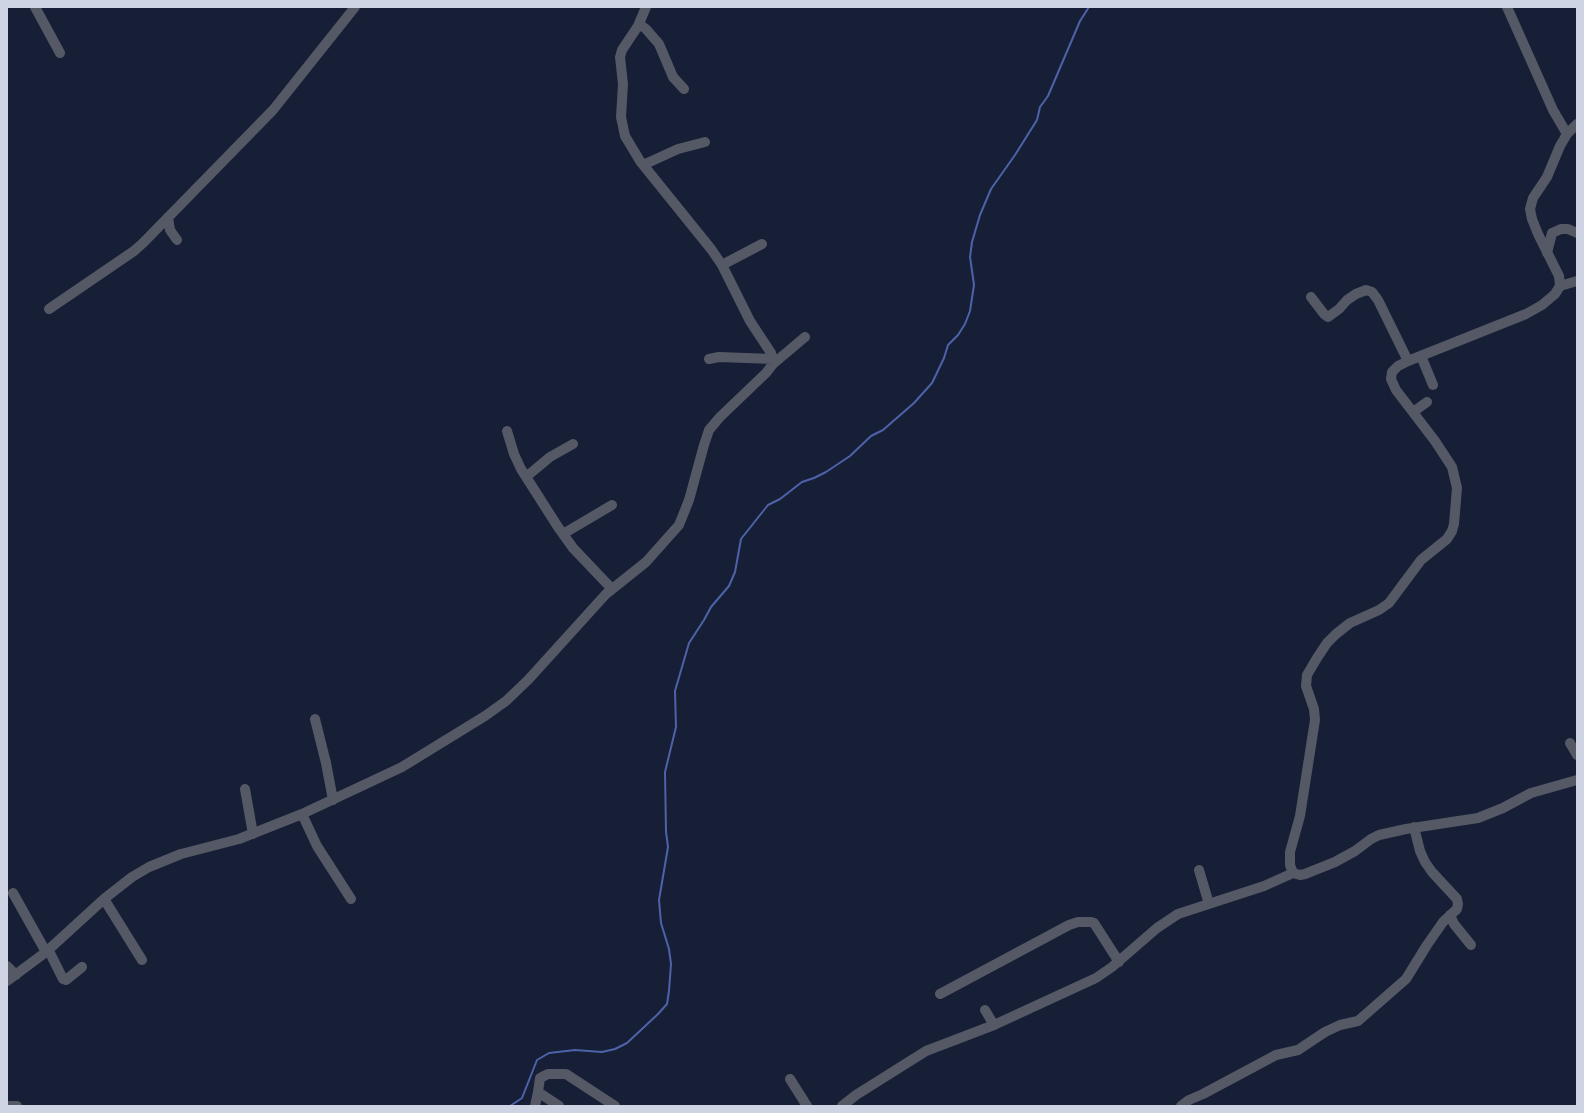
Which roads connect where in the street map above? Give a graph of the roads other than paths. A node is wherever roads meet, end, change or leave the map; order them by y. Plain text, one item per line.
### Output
1 (35, 7) edge
2 (355, 7) edge
3 (646, 7) edge
4 (1507, 7) edge
5 (639, 24) junction
6 (60, 53) dead end
7 (684, 89) dead end
8 (1577, 124) edge
9 (1567, 134) junction
10 (705, 142) dead end
11 (643, 165) junction
12 (168, 218) junction
13 (1577, 233) edge
14 (177, 240) dead end
15 (762, 244) dead end
16 (1548, 254) junction
17 (722, 265) junction
18 (1577, 281) edge
19 (1560, 286) junction
20 (1311, 297) dead end
21 (49, 309) dead end
22 (805, 337) dead end
23 (1421, 356) junction
24 (709, 359) dead end
25 (773, 361) junction
26 (1408, 361) junction
27 (1433, 385) dead end
28 (1427, 402) dead end
29 (1413, 412) junction
30 (506, 431) dead end
31 (573, 444) dead end
32 (526, 477) junction
33 (612, 505) dead end
34 (563, 534) junction
35 (612, 589) junction
36 (315, 719) dead end
37 (1570, 744) dead end
38 (1577, 755) edge
39 (1577, 780) edge
40 (245, 789) dead end
41 (333, 800) junction
42 (302, 814) junction
43 (1414, 827) junction
44 (253, 834) junction
45 (1199, 870) dead end
46 (1293, 873) junction
47 (13, 893) dead end
48 (104, 899) junction
49 (351, 899) dead end
50 (1209, 904) junction
51 (1450, 915) junction
52 (1471, 945) dead end
53 (47, 950) junction
54 (142, 960) dead end
55 (1119, 962) junction
56 (7, 966) edge
57 (82, 967) dead end
58 (16, 975) junction
59 (7, 981) edge
60 (940, 994) dead end
61 (985, 1010) dead end
62 (994, 1025) junction
63 (790, 1079) dead end
64 (538, 1092) junction
65 (10, 1106) edge
66 (17, 1106) edge
67 (535, 1106) edge
68 (559, 1106) edge
69 (615, 1106) edge
70 (807, 1106) edge
71 (842, 1106) edge
72 (1181, 1106) edge

1 - 6 street
2 - 12 street
3 - 5 street
4 - 9 street
5 - 7 street
5 - 11 street
8 - 9 street
9 - 16 street
10 - 11 street
11 - 17 street
12 - 14 street
12 - 21 street
13 - 16 street
15 - 17 street
16 - 19 street
17 - 25 street
18 - 19 street
19 - 23 street
20 - 26 street
22 - 25 street
23 - 26 street
23 - 27 street
24 - 25 street
25 - 35 street
26 - 29 street
28 - 29 street
29 - 46 street
30 - 32 street
31 - 32 street
32 - 34 street
33 - 34 street
34 - 35 street
35 - 41 street
36 - 41 street
37 - 38 street
39 - 43 street
40 - 44 street
41 - 42 street
42 - 44 street
42 - 49 street
43 - 46 street
43 - 51 street
44 - 48 street
45 - 50 street
46 - 50 street
47 - 53 street
48 - 53 street
48 - 54 street
50 - 55 street
51 - 52 street
51 - 72 street
53 - 57 street
53 - 58 street
55 - 60 street
55 - 62 street
56 - 58 street
58 - 59 street
61 - 62 street
62 - 71 street
63 - 70 street
64 - 67 street
64 - 68 street
64 - 69 street
65 - 66 street

